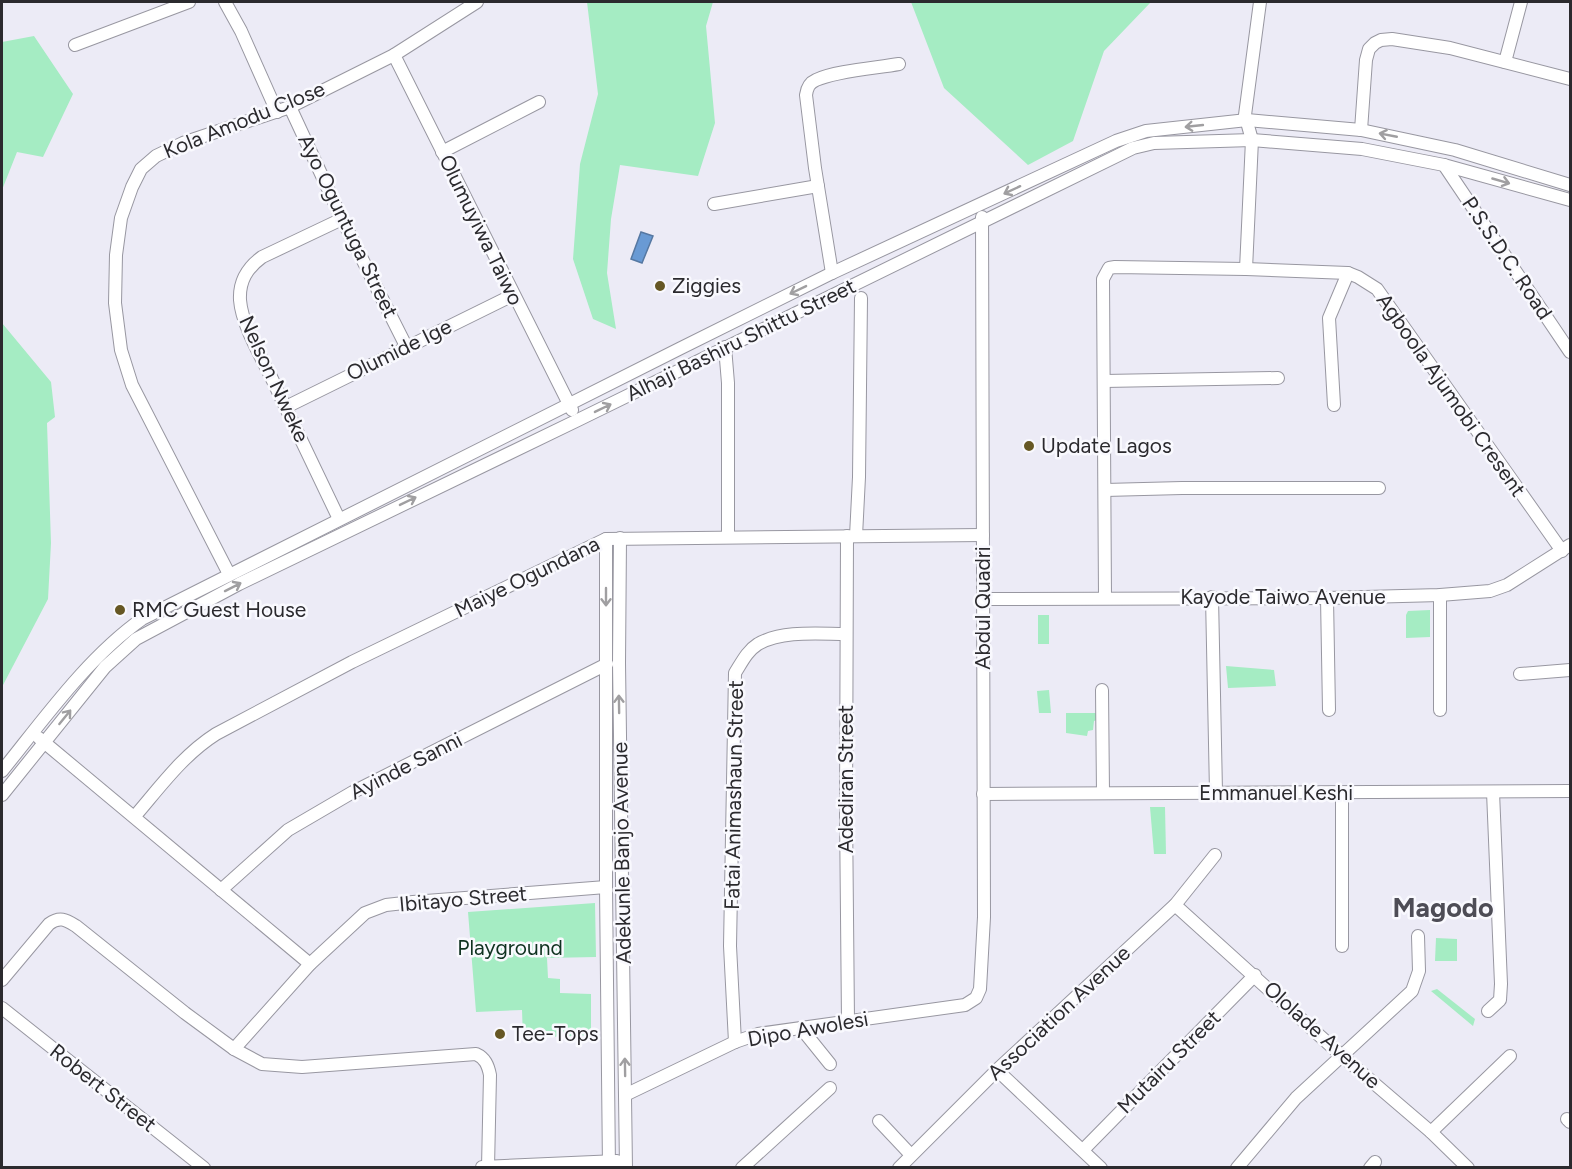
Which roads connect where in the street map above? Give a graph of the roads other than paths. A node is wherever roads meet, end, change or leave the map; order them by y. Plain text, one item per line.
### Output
1 (189, 2) edge
2 (225, 2) edge
3 (477, 2) edge
4 (1260, 2) edge
5 (1521, 2) edge
6 (75, 45) dead end
7 (394, 55) junction
8 (1505, 62) junction
9 (899, 64) dead end
10 (1570, 80) edge
11 (539, 102) dead end
12 (290, 106) junction
13 (277, 112) junction
14 (1247, 120) junction
15 (1361, 130) junction
16 (1252, 140) junction
17 (1445, 148) junction
18 (442, 152) junction
19 (1444, 165) junction
20 (1570, 185) edge
21 (818, 186) junction
22 (1570, 201) edge
23 (714, 204) dead end
24 (981, 204) junction
25 (342, 219) junction
26 (982, 222) junction
27 (1246, 269) junction
28 (832, 273) junction
29 (1348, 273) junction
30 (513, 295) junction
31 (861, 298) dead end
32 (406, 346) junction
33 (725, 347) junction
34 (1570, 352) edge
35 (1278, 378) dead end
36 (1104, 381) junction
37 (569, 405) junction
38 (1334, 405) dead end
39 (286, 407) junction
40 (578, 420) junction
41 (1379, 488) dead end
42 (1105, 490) junction
43 (339, 519) junction
44 (983, 535) junction
45 (851, 536) junction
46 (728, 537) junction
47 (606, 538) junction
48 (620, 538) junction
49 (1566, 548) edge
50 (229, 574) junction
51 (1440, 595) junction
52 (1105, 597) junction
53 (1212, 597) junction
54 (1327, 597) junction
55 (983, 599) junction
56 (846, 634) junction
57 (607, 664) junction
58 (1570, 670) edge
59 (1520, 674) dead end
60 (1102, 690) dead end
61 (1329, 710) dead end
62 (1440, 710) dead end
63 (33, 732) junction
64 (44, 742) junction
65 (2, 771) edge
66 (1570, 791) edge
67 (1216, 792) junction
68 (1493, 792) junction
69 (1102, 793) junction
70 (1342, 793) junction
71 (982, 794) junction
72 (2, 795) edge
73 (135, 816) junction
74 (1215, 855) dead end
75 (606, 887) junction
76 (221, 890) junction
77 (1175, 904) junction
78 (1418, 936) dead end
79 (1342, 946) dead end
80 (310, 964) junction
81 (1255, 975) junction
82 (2, 980) edge
83 (965, 1005) joint
84 (2, 1008) edge
85 (1488, 1011) dead end
86 (848, 1021) junction
87 (801, 1028) junction
88 (735, 1042) junction
89 (234, 1049) junction
90 (1341, 1055) junction
91 (1510, 1056) dead end
92 (830, 1065) dead end
93 (997, 1070) junction
94 (830, 1088) dead end
95 (625, 1095) junction
96 (879, 1120) dead end
97 (1431, 1132) junction
98 (1083, 1150) junction
99 (911, 1155) junction
100 (626, 1164) edge
101 (609, 1165) edge
102 (204, 1167) edge
103 (481, 1167) edge
104 (488, 1167) edge
105 (742, 1167) edge
106 (899, 1167) edge
107 (1101, 1167) edge
108 (1237, 1167) edge
109 (1468, 1167) edge

1 - 6 street
2 - 13 street
3 - 7 street, Kola Amodu Close
4 - 14 street
5 - 8 street
7 - 12 street, Kola Amodu Close
7 - 18 street, Olumuyiwa Taiwo
8 - 10 street
8 - 15 street
9 - 21 street
11 - 18 street
12 - 13 street, Kola Amodu Close
12 - 25 street, Ayo Oguntuga Street
13 - 50 street, Kola Amodu Close
14 - 15 street, Alhaji Bashiru Shittu Street
14 - 16 street
14 -> 24 street, Alhaji Bashiru Shittu Street
17 -> 15 street, Alhaji Bashiru Shittu Street
16 - 19 street, Alhaji Bashiru Shittu Street
16 - 26 street, Alhaji Bashiru Shittu Street
16 - 27 street
17 - 19 street
17 - 20 street, Alhaji Bashiru Shittu Street
18 - 30 street, Olumuyiwa Taiwo
19 -> 22 street, Alhaji Bashiru Shittu Street
19 - 34 street, P.S.S.D.C. Road
21 - 23 street
21 - 28 street
24 - 26 street, Abdul Quadri
24 - 28 street, Alhaji Bashiru Shittu Street
25 - 32 street, Ayo Oguntuga Street
25 - 39 street, Nelson Nweke
26 - 33 street, Alhaji Bashiru Shittu Street
26 - 44 street, Abdul Quadri
27 - 29 street, Agboola Ajumobi Cresent
27 - 36 street, Agboola Ajumobi Cresent
28 -> 37 street, Alhaji Bashiru Shittu Street
29 - 38 street
29 - 49 street, Agboola Ajumobi Cresent
30 - 32 street, Olumide Ige
30 - 37 street, Olumuyiwa Taiwo
31 - 45 street, Adediran Street
32 - 39 street, Olumide Ige
40 -> 33 street, Alhaji Bashiru Shittu Street
33 - 46 street
35 - 36 street
36 - 42 street, Agboola Ajumobi Cresent
37 - 40 street, Olumuyiwa Taiwo
37 - 43 street, Alhaji Bashiru Shittu Street
39 - 43 street, Nelson Nweke
64 -> 40 street, Alhaji Bashiru Shittu Street
41 - 42 street
42 - 52 street, Agboola Ajumobi Cresent
43 - 50 street, Alhaji Bashiru Shittu Street
44 - 45 street, Maiye Ogundana
44 - 55 street, Abdul Quadri
45 - 46 street, Maiye Ogundana
45 - 56 street, Adediran Street
46 - 48 street, Maiye Ogundana
47 - 48 street, Maiye Ogundana
47 -> 57 street, Adekunle Banjo Avenue
47 - 73 street, Maiye Ogundana
95 -> 48 street, Adekunle Banjo Avenue
49 - 51 street, Kayode Taiwo Avenue
50 - 63 street, Alhaji Bashiru Shittu Street
51 - 54 street, Kayode Taiwo Avenue
51 - 62 street
52 - 53 street, Kayode Taiwo Avenue
52 - 55 street, Kayode Taiwo Avenue
53 - 54 street, Kayode Taiwo Avenue
53 - 67 street
54 - 61 street
55 - 71 street, Abdul Quadri
56 - 86 street, Adediran Street
56 - 88 street, Fatai Animashaun Street
57 - 75 street, Adekunle Banjo Avenue
57 - 76 street, Ayinde Sanni
58 - 59 street
60 - 69 street
63 - 64 street
63 - 65 street, Alhaji Bashiru Shittu Street
64 - 72 street, Alhaji Bashiru Shittu Street
64 - 73 street
66 - 68 street, Emmanuel Keshi
67 - 69 street, Emmanuel Keshi
67 - 70 street, Emmanuel Keshi
68 - 70 street, Emmanuel Keshi
68 - 85 street
69 - 71 street, Emmanuel Keshi
70 - 79 street
71 - 83 street, Abdul Quadri
73 - 76 street
74 - 77 street, Association Avenue
75 - 80 street, Ibitayo Street
75 - 101 street, Adekunle Banjo Avenue
76 - 80 street
77 - 81 street, Ololade Avenue
77 - 93 street, Association Avenue
78 - 90 street
80 - 89 street, Ibitayo Street
81 - 90 street, Ololade Avenue
81 - 98 street, Mutairu Street
82 - 89 street
83 - 86 street, Dipo Awolesi
84 - 102 street, Robert Street
86 - 87 street, Dipo Awolesi
87 - 88 street, Dipo Awolesi
87 - 92 street
88 - 95 street, Dipo Awolesi
89 - 104 street
90 - 97 street, Ololade Avenue
90 - 108 street
91 - 97 street
93 - 98 street
93 - 99 street, Association Avenue
94 - 105 street
95 - 100 street, Adekunle Banjo Avenue
96 - 99 street
97 - 109 street, Ololade Avenue
98 - 107 street
99 - 106 street, Association Avenue
100 - 101 street
101 - 104 street
103 - 104 street

